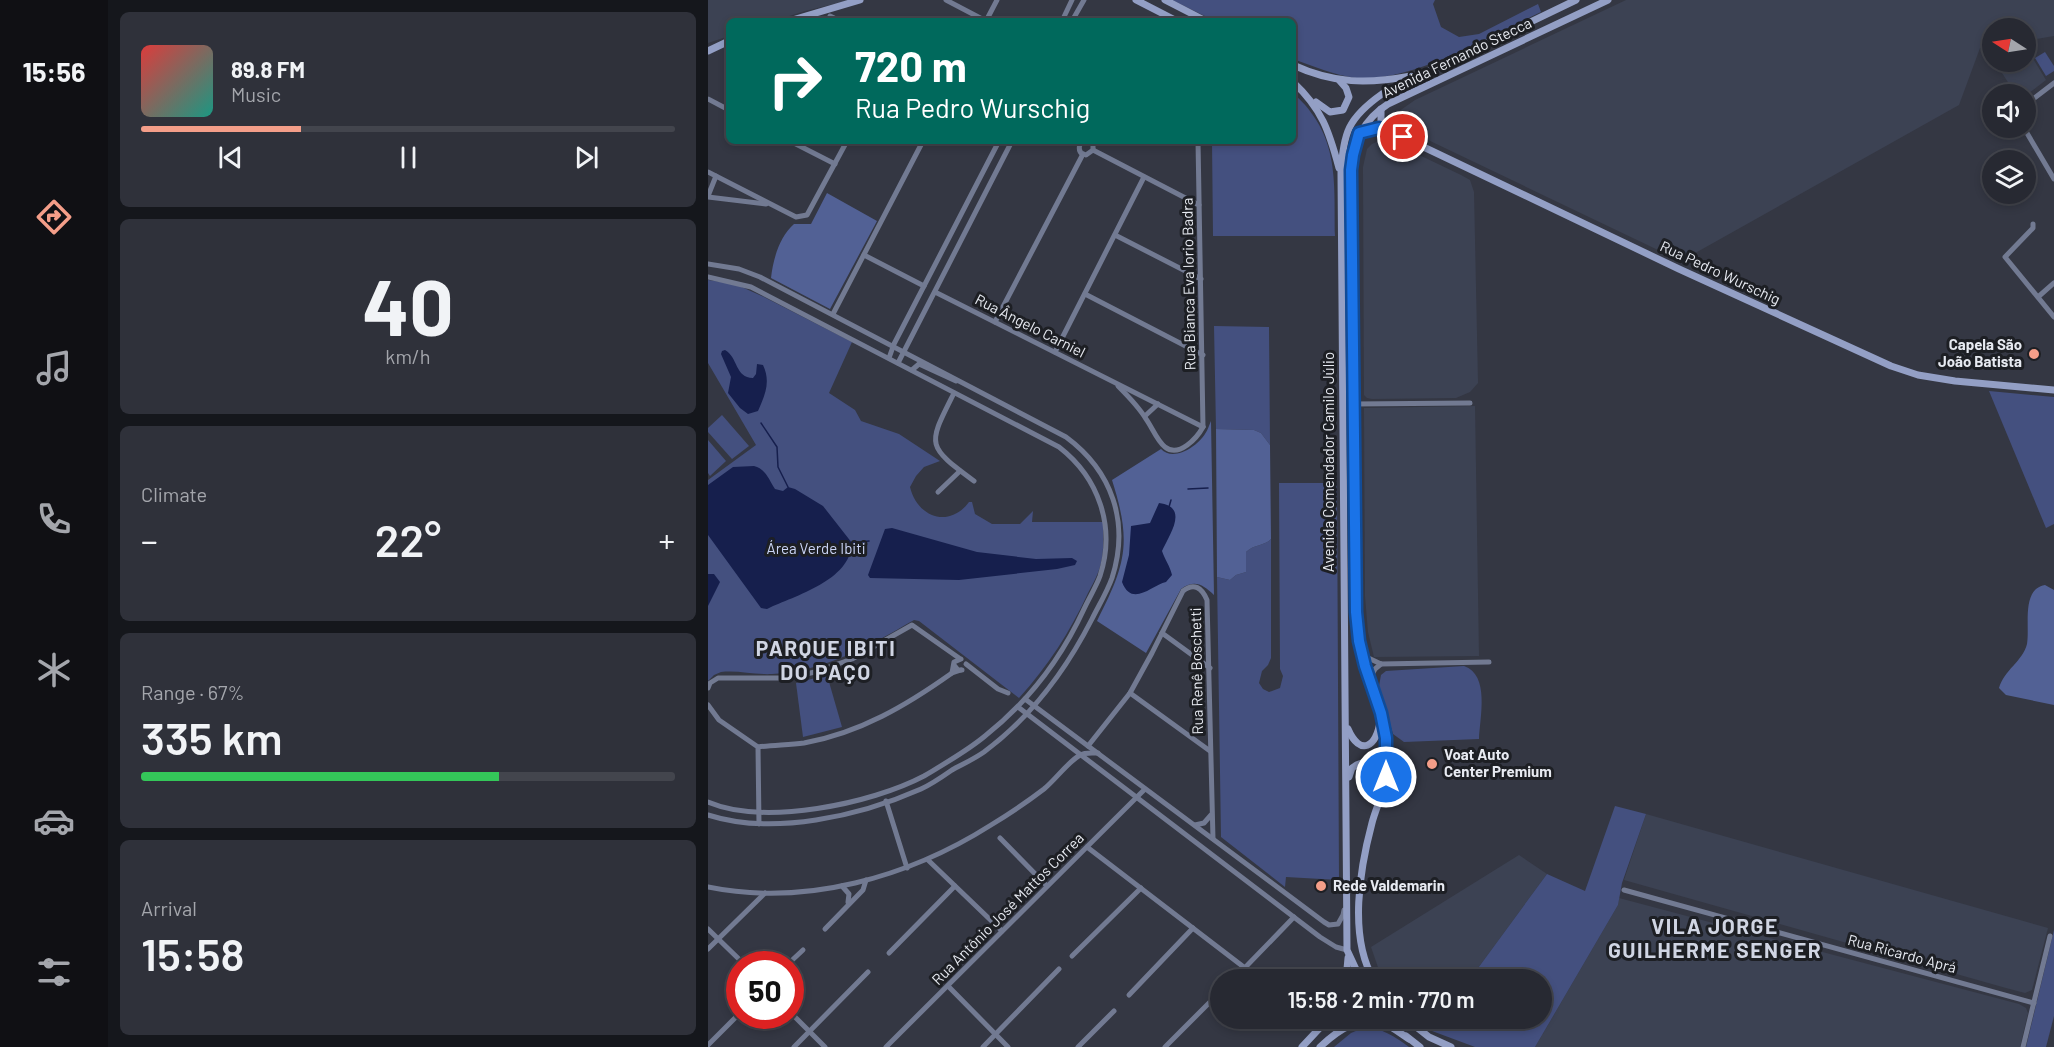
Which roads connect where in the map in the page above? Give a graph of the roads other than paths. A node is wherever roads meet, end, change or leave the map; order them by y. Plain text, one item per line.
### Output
1 (860, 0) edge
2 (946, 0) edge
3 (997, 0) edge
4 (1072, 0) edge
5 (1084, 0) edge
6 (1136, 0) edge
7 (1165, 0) edge
8 (1576, 0) edge
9 (1608, 0) edge
10 (830, 16) dead end
11 (799, 18) edge
12 (834, 18) edge
13 (980, 18) edge
14 (988, 18) edge
15 (1063, 18) edge
16 (1074, 18) edge
17 (1171, 18) edge
18 (1200, 18) edge
19 (726, 42) edge
20 (708, 51) edge
21 (1296, 66) edge
22 (1420, 75) junction
23 (1339, 80) junction
24 (2054, 83) edge
25 (1296, 85) edge
26 (1309, 97) junction
27 (2036, 97) edge
28 (708, 99) edge
29 (726, 108) edge
30 (1381, 109) junction
31 (1390, 131) junction
32 (1359, 133) junction
33 (2030, 138) edge
34 (796, 144) edge
35 (845, 144) edge
36 (921, 144) edge
37 (997, 144) edge
38 (1010, 144) edge
39 (1079, 144) edge
40 (1092, 144) edge
41 (1198, 144) edge
42 (1093, 150) junction
43 (1083, 154) junction
44 (835, 164) junction
45 (708, 172) edge
46 (1341, 173) junction
47 (716, 176) junction
48 (1144, 177) junction
49 (2054, 179) edge
50 (708, 197) edge
51 (771, 204) junction
52 (1199, 205) junction
53 (2033, 224) dead end
54 (1115, 235) junction
55 (864, 255) junction
56 (708, 264) edge
57 (708, 277) edge
58 (1201, 279) junction
59 (2054, 283) edge
60 (924, 286) junction
61 (935, 291) junction
62 (1085, 294) junction
63 (2038, 297) junction
64 (833, 314) junction
65 (2054, 317) edge
66 (995, 322) junction
67 (898, 336) junction
68 (879, 339) junction
69 (909, 341) junction
70 (893, 345) junction
71 (873, 350) junction
72 (904, 352) junction
73 (1055, 352) junction
74 (1203, 355) junction
75 (889, 358) junction
76 (898, 363) junction
77 (912, 370) junction
78 (1115, 382) junction
79 (966, 384) junction
80 (2054, 390) edge
81 (954, 393) junction
82 (1470, 403) dead end
83 (1158, 404) junction
84 (1354, 404) junction
85 (1145, 416) junction
86 (1203, 427) junction
87 (960, 471) junction
88 (974, 481) dead end
89 (938, 492) dead end
90 (1162, 633) junction
91 (1362, 655) junction
92 (1209, 656) junction
93 (1198, 659) junction
94 (956, 662) junction
95 (1489, 662) dead end
96 (1381, 664) junction
97 (963, 668) junction
98 (1210, 668) junction
99 (952, 673) junction
100 (1369, 680) junction
101 (1037, 687) junction
102 (708, 688) edge
103 (1008, 693) dead end
104 (1045, 693) junction
105 (1130, 693) junction
106 (1025, 699) junction
107 (708, 705) edge
108 (1034, 706) junction
109 (1018, 707) junction
110 (1381, 713) junction
111 (1027, 714) junction
112 (1007, 717) junction
113 (1036, 721) junction
114 (1014, 724) junction
115 (1345, 724) junction
116 (1079, 739) junction
117 (1210, 739) junction
118 (1194, 740) junction
119 (1088, 746) junction
120 (758, 747) junction
121 (1210, 751) junction
122 (1098, 753) junction
123 (1080, 754) junction
124 (1145, 789) junction
125 (1383, 790) junction
126 (1137, 797) junction
127 (886, 801) junction
128 (708, 802) edge
129 (1347, 810) junction
130 (758, 812) junction
131 (774, 812) junction
132 (786, 812) junction
133 (1212, 813) junction
134 (708, 815) edge
135 (787, 823) junction
136 (759, 824) junction
137 (774, 824) junction
138 (1195, 825) junction
139 (1000, 838) dead end
140 (1213, 839) junction
141 (1087, 847) junction
142 (1234, 855) junction
143 (928, 860) junction
144 (1243, 861) junction
145 (1224, 864) junction
146 (907, 868) junction
147 (1232, 870) junction
148 (866, 880) junction
149 (842, 886) junction
150 (955, 886) junction
151 (1047, 886) junction
152 (708, 887) edge
153 (1141, 888) junction
154 (1346, 888) junction
155 (1624, 891) dead end
156 (744, 892) junction
157 (765, 893) junction
158 (846, 907) junction
159 (744, 912) junction
160 (1294, 917) junction
161 (1329, 925) junction
162 (825, 928) dead end
163 (1193, 928) junction
164 (708, 929) edge
165 (1002, 931) junction
166 (2050, 936) dead end
167 (1320, 937) junction
168 (718, 939) junction
169 (708, 949) edge
170 (730, 951) edge
171 (1347, 951) junction
172 (889, 953) dead end
173 (1072, 956) dead end
174 (1245, 968) joint
175 (1059, 969) dead end
176 (1346, 969) edge
177 (1356, 969) edge
178 (1370, 969) edge
179 (868, 972) dead end
180 (948, 986) junction
181 (1129, 995) dead end
182 (1210, 1002) edge
183 (2034, 1003) junction
184 (1114, 1011) dead end
185 (804, 1026) edge
186 (726, 1027) edge
187 (1319, 1029) edge
188 (1398, 1029) edge
189 (1412, 1029) edge
190 (1420, 1029) edge
191 (810, 1032) junction
192 (995, 1034) junction
193 (1409, 1039) junction
194 (1437, 1041) junction
195 (708, 1045) edge
196 (794, 1047) edge
197 (825, 1047) edge
198 (886, 1047) edge
199 (982, 1047) edge
200 (1008, 1047) edge
201 (1078, 1047) edge
202 (1165, 1047) edge
203 (1302, 1047) edge
204 (1320, 1047) edge
205 (1420, 1047) edge
206 (1450, 1047) edge
207 (2023, 1047) edge

1 - 11 main road
2 - 13 street
3 - 14 street
4 - 15 street
5 - 16 street
6 - 17 main road
7 - 18 main road
8 - 22 main road, Avenida Fernando Stecca
9 - 30 main road, Avenida Fernando Stecca
10 - 12 street
19 - 20 main road
21 - 23 main road
22 - 23 main road
22 - 46 main road, Avenida Comendador Camilo Júlio
23 - 26 main road
24 - 27 street
25 - 26 main road
26 - 46 main road
28 - 29 street
30 - 31 main road
30 - 32 main road, Avenida Comendador Camilo Júlio
31 - 32 main road, Rua Pedro Wurschig
31 - 80 main road, Rua Pedro Wurschig
32 - 84 main road, Avenida Comendador Camilo Júlio
33 - 49 street
34 - 44 street
35 - 44 street
36 - 55 street
37 - 60 street
38 - 61 street
39 - 43 street
40 - 42 street
41 - 52 street, Rua Bianca Eva Iorio Badra
42 - 43 street
42 - 48 street
43 - 66 street
44 - 51 street
45 - 47 street
46 - 115 main road, Avenida Comendador Camilo Júlio
47 - 50 street
47 - 51 street
48 - 52 street
48 - 54 street
50 - 51 street
52 - 58 street, Rua Bianca Eva Iorio Badra
53 - 63 street
54 - 58 street
54 - 62 street
55 - 60 street
55 - 64 street
56 - 64 street
57 - 71 street
58 - 74 street, Rua Bianca Eva Iorio Badra
59 - 63 street
60 - 67 street
61 - 66 street, Rua Ângelo Carniel
61 - 69 street
62 - 73 street
62 - 74 street
63 - 65 street
64 - 68 street
66 - 73 street, Rua Ângelo Carniel
67 - 69 street
67 - 70 street
68 - 70 street
68 - 71 street
69 - 72 street
70 - 72 street
70 - 75 street
71 - 75 street
72 - 76 street
72 - 79 street
73 - 78 street, Rua Ângelo Carniel
74 - 86 street, Rua Bianca Eva Iorio Badra
75 - 76 street
76 - 77 street
77 - 79 street
77 - 81 street
78 - 83 street, Rua Ângelo Carniel
78 - 85 street, Rua Ângelo Carniel
79 - 104 street
81 - 87 street
81 - 101 street
82 - 84 street
83 - 85 street
83 - 86 street, Rua Ângelo Carniel
84 - 91 main road, Avenida Comendador Camilo Júlio
85 - 86 street, Rua Ângelo Carniel
87 - 88 street
87 - 89 street
90 - 92 street, Rua Renê Boschetti
90 - 93 street
90 - 105 street, Rua Renê Boschetti
91 - 96 street
91 - 100 main road, Avenida Comendador Camilo Júlio
92 - 93 street
92 - 98 street, Rua Renê Boschetti
93 - 98 street
94 - 97 street
94 - 97 street
94 - 99 street
94 - 102 street
95 - 96 street
96 - 100 street
97 - 99 street
97 - 103 street
98 - 117 street, Rua Renê Boschetti
99 - 120 street
100 - 110 main road, Avenida Comendador Camilo Júlio
101 - 104 street
101 - 106 street
104 - 108 street
105 - 118 street
105 - 119 street, Rua Renê Boschetti
106 - 108 street
106 - 109 street
107 - 120 street
108 - 111 street
108 - 116 street
109 - 111 street
109 - 112 street
110 - 115 main road
110 - 125 main road, Avenida Comendador Camilo Júlio
111 - 113 street
111 - 114 street
112 - 114 street
112 - 132 street
113 - 116 street
113 - 123 street
114 - 127 street
115 - 129 main road, Avenida Comendador Camilo Júlio
116 - 119 street
117 - 118 street
117 - 121 street, Rua Renê Boschetti
118 - 121 street
119 - 122 street
120 - 130 street
121 - 133 street, Rua Renê Boschetti
122 - 123 street
122 - 124 street
123 - 126 street
123 - 143 street
124 - 126 street, Rua Antônio José Mattos Correa
124 - 138 street
125 - 129 main road
125 - 178 main road, Avenida Comendador Camilo Júlio
126 - 141 street, Rua Antônio José Mattos Correa
126 - 145 street
127 - 135 street
127 - 146 street
128 - 130 street
129 - 154 main road, Avenida Comendador Camilo Júlio
130 - 131 street
130 - 136 street
131 - 132 street
131 - 137 street
132 - 135 street
133 - 138 street
133 - 140 street, Rua Renê Boschetti
134 - 136 street
135 - 137 street
136 - 137 street
138 - 140 street
139 - 151 street
140 - 142 street
141 - 151 street, Rua Antônio José Mattos Correa
141 - 153 street
142 - 144 street
142 - 145 street
143 - 146 street
143 - 150 street
144 - 147 street
144 - 161 street
145 - 147 street
146 - 148 street
147 - 160 street
148 - 149 street
148 - 158 street
149 - 157 street
149 - 158 street
150 - 165 street
150 - 172 street
151 - 165 street, Rua Antônio José Mattos Correa
152 - 156 street
153 - 163 street
153 - 173 street
154 - 161 street, Avenida Comendador Camilo Júlio
154 - 171 main road, Avenida Comendador Camilo Júlio
155 - 183 street, Rua Ricardo Aprá
156 - 157 street
156 - 159 street
157 - 159 street
158 - 162 street
159 - 168 street
160 - 167 street
160 - 174 street
161 - 167 street
163 - 174 street
163 - 181 street
164 - 168 street
165 - 180 street, Rua Antônio José Mattos Correa
166 - 183 street
167 - 171 street
168 - 169 street
168 - 170 street
171 - 176 main road
171 - 177 main road, Avenida Comendador Camilo Júlio
175 - 192 street
179 - 191 street
180 - 192 street
180 - 198 street, Rua Antônio José Mattos Correa
182 - 202 street
183 - 207 street
184 - 201 street
185 - 191 street
186 - 195 street
187 - 203 main road
188 - 193 main road
189 - 194 main road
190 - 194 main road
191 - 196 street
191 - 197 street
192 - 199 street
192 - 200 street
193 - 204 main road
193 - 205 main road
194 - 206 main road

